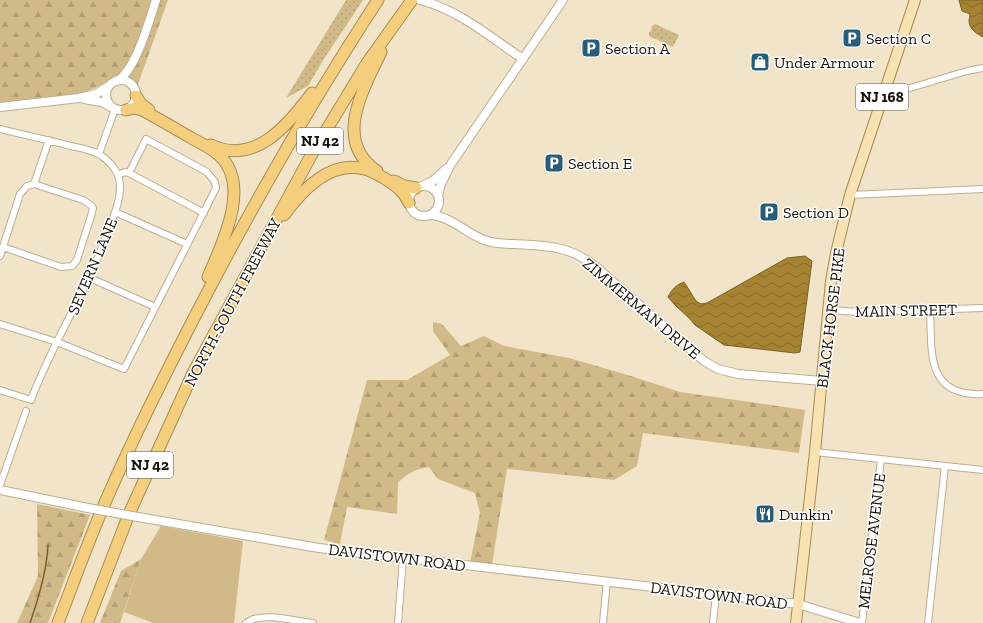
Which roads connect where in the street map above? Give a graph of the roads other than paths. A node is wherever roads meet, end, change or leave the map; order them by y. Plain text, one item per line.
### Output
1 (156, 0) edge
2 (378, 0) edge
3 (412, 0) edge
4 (420, 0) edge
5 (564, 0) edge
6 (915, 0) edge
7 (397, 21) junction
8 (345, 50) junction
9 (523, 60) junction
10 (132, 64) junction
11 (983, 68) edge
12 (117, 81) junction
13 (108, 86) junction
14 (885, 89) junction
15 (135, 91) junction
16 (79, 98) junction
17 (0, 107) edge
18 (117, 109) junction
19 (0, 129) edge
20 (49, 140) junction
21 (99, 154) junction
22 (451, 164) junction
23 (129, 173) junction
24 (118, 175) junction
25 (34, 184) junction
26 (420, 186) junction
27 (983, 189) edge
28 (850, 195) junction
29 (439, 199) junction
30 (409, 203) junction
31 (115, 212) junction
32 (204, 213) junction
33 (432, 215) junction
34 (464, 229) junction
35 (187, 244) junction
36 (3, 247) junction
37 (0, 256) edge
38 (251, 265) junction
39 (90, 278) junction
40 (155, 307) junction
41 (983, 308) edge
42 (828, 310) junction
43 (930, 310) junction
44 (192, 321) junction
45 (0, 324) edge
46 (57, 342) junction
47 (822, 381) junction
48 (0, 390) edge
49 (983, 394) edge
50 (26, 411) dead end
51 (815, 452) junction
52 (880, 459) junction
53 (945, 466) junction
54 (983, 470) edge
55 (0, 485) edge
56 (0, 490) edge
57 (402, 558) junction
58 (607, 581) junction
59 (716, 594) junction
60 (798, 604) junction
61 (58, 623) edge
62 (87, 623) edge
63 (246, 623) edge
64 (313, 623) edge
65 (398, 623) edge
66 (603, 623) edge
67 (713, 623) edge
68 (796, 623) edge
69 (861, 623) edge
70 (928, 623) edge

1 - 10 street
2 - 8 highway, NORTH-SOUTH FREEWAY / NJ 42
3 - 7 highway, NORTH-SOUTH FREEWAY / NJ 42
4 - 9 street
5 - 9 street
6 - 14 main road, BLACK HORSE PIKE / NJ 168
7 - 26 highway
7 - 38 highway, NORTH-SOUTH FREEWAY / NJ 42
8 - 15 highway
8 - 44 highway, NORTH-SOUTH FREEWAY / NJ 42
9 - 22 street
10 - 12 street
10 - 15 street
11 - 14 street
12 - 13 street
12 - 15 street
13 - 16 street
13 - 18 street
14 - 28 main road, BLACK HORSE PIKE / NJ 168
15 - 18 street
16 - 17 street
16 - 18 street
18 - 21 street
18 - 44 highway
19 - 20 street
20 - 21 street
20 - 25 street
21 - 24 street
22 - 26 street
22 - 29 street
23 - 24 street
23 - 32 street
23 - 32 street
24 - 31 street, SEVERN LANE
25 - 36 street
25 - 36 street
26 - 29 street
26 - 30 street
27 - 28 street
28 - 42 main road, BLACK HORSE PIKE / NJ 168
29 - 33 street
29 - 34 street, ZIMMERMAN DRIVE
30 - 33 street
30 - 38 highway
31 - 35 street
31 - 39 street, SEVERN LANE
32 - 35 street
33 - 34 street, ZIMMERMAN DRIVE
34 - 47 street, ZIMMERMAN DRIVE
35 - 40 street
36 - 37 street
38 - 62 highway, NORTH-SOUTH FREEWAY / NJ 42
39 - 40 street
39 - 46 street, SEVERN LANE
40 - 46 street
41 - 43 street, MAIN STREET
42 - 43 street, MAIN STREET
42 - 47 main road, BLACK HORSE PIKE / NJ 168
43 - 49 street
44 - 61 highway, NORTH-SOUTH FREEWAY / NJ 42
45 - 46 street
46 - 48 street, SEVERN LANE
47 - 51 main road, BLACK HORSE PIKE / NJ 168
50 - 55 street
51 - 52 street
51 - 60 main road, BLACK HORSE PIKE / NJ 168
52 - 53 street
52 - 69 street, MELROSE AVENUE
53 - 54 street
53 - 70 street
56 - 57 street, DAVISTOWN ROAD, bridge
57 - 58 street, DAVISTOWN ROAD
57 - 65 street
58 - 59 street, DAVISTOWN ROAD
58 - 66 street
59 - 60 street, DAVISTOWN ROAD
59 - 67 street
60 - 68 main road, BLACK HORSE PIKE / NJ 168
60 - 69 street, DAVISTOWN ROAD
63 - 64 street

